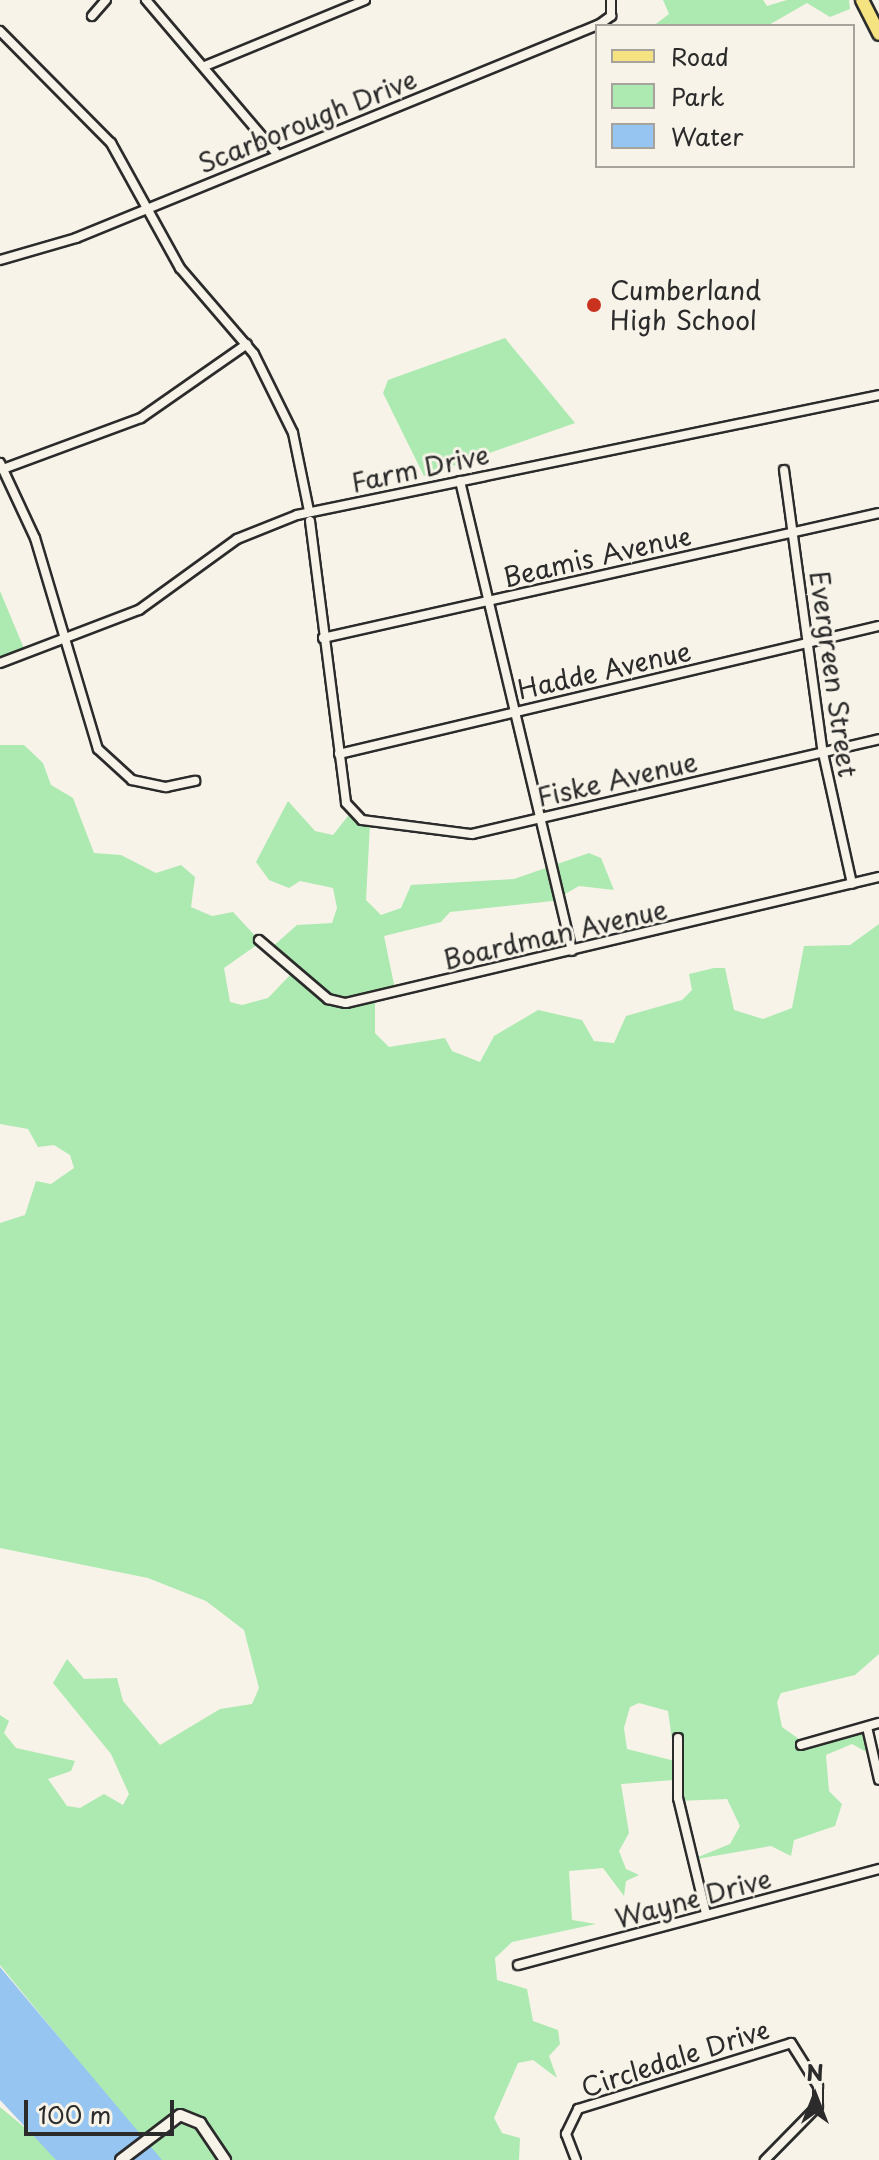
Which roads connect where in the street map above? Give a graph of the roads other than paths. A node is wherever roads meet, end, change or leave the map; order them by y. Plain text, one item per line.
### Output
1 (106, 0) edge
2 (146, 0) edge
3 (365, 0) edge
4 (611, 0) edge
5 (862, 0) edge
6 (92, 16) dead end
7 (600, 24) edge
8 (595, 26) edge
9 (0, 31) edge
10 (879, 34) edge
11 (205, 66) junction
12 (277, 154) junction
13 (148, 208) junction
14 (0, 260) edge
15 (247, 344) junction
16 (879, 395) edge
17 (2, 466) edge
18 (784, 470) dead end
19 (460, 481) junction
20 (879, 513) edge
21 (310, 516) junction
22 (793, 532) junction
23 (487, 602) junction
24 (879, 626) edge
25 (67, 636) junction
26 (323, 638) junction
27 (810, 642) junction
28 (0, 663) edge
29 (514, 712) junction
30 (879, 739) edge
31 (823, 753) junction
32 (339, 754) junction
33 (195, 781) dead end
34 (537, 818) junction
35 (879, 877) edge
36 (852, 884) junction
37 (259, 940) dead end
38 (572, 951) junction
39 (879, 1723) edge
40 (867, 1727) junction
41 (678, 1738) dead end
42 (801, 1745) dead end
43 (879, 1780) edge
44 (879, 1869) edge
45 (706, 1914) junction
46 (518, 1965) dead end
47 (121, 2160) edge
48 (225, 2160) edge
49 (576, 2160) edge
50 (765, 2160) edge

1 - 6 street
2 - 11 street
3 - 11 street
4 - 7 street, Scarborough Drive
5 - 10 main road
8 - 12 street, Scarborough Drive
9 - 13 street
11 - 12 street
12 - 13 street, Scarborough Drive
13 - 14 street, Scarborough Drive
13 - 15 street
15 - 17 street
15 - 21 street
16 - 19 street, Farm Drive
17 - 25 street
18 - 22 street, Evergreen Street
19 - 21 street, Farm Drive
19 - 23 street
20 - 22 street, Beamis Avenue
21 - 25 street, Farm Drive
21 - 26 street
22 - 23 street, Beamis Avenue
22 - 27 street, Evergreen Street
23 - 26 street, Beamis Avenue
23 - 29 street
24 - 27 street, Hadde Avenue
25 - 28 street, Farm Drive
25 - 33 street
26 - 32 street
27 - 29 street, Hadde Avenue
27 - 31 street, Evergreen Street
29 - 32 street, Hadde Avenue
29 - 34 street
30 - 31 street, Fiske Avenue
31 - 34 street, Fiske Avenue
31 - 36 street, Evergreen Street
32 - 34 street, Fiske Avenue
34 - 38 street
35 - 36 street, Boardman Avenue
36 - 38 street, Boardman Avenue
37 - 38 street, Boardman Avenue
39 - 40 street
40 - 42 street
40 - 43 street
41 - 45 street
44 - 45 street, Wayne Drive
45 - 46 street, Wayne Drive
47 - 48 street
49 - 50 street, Circledale Drive

